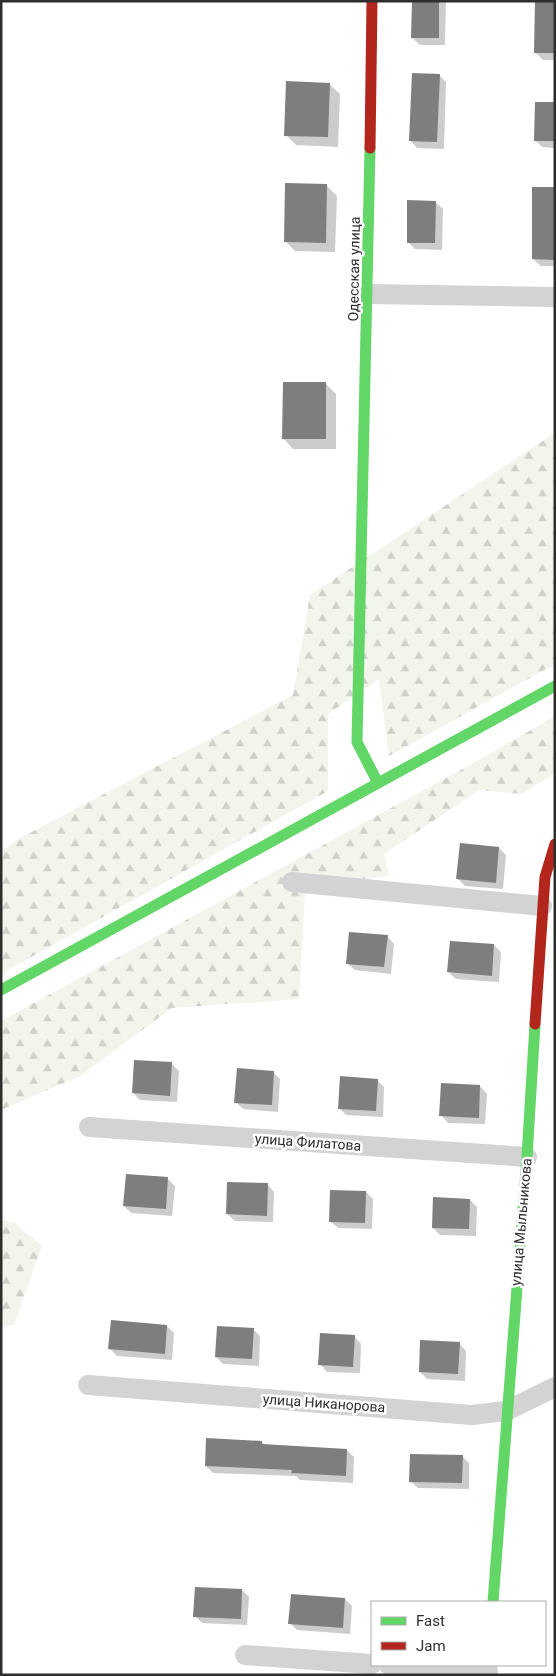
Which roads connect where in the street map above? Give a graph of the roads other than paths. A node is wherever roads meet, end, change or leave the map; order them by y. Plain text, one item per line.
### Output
1 (372, 1) edge
2 (368, 294) junction
3 (555, 297) edge
4 (555, 686) edge
5 (378, 784) junction
6 (555, 844) edge
7 (292, 882) dead end
8 (542, 906) junction
9 (1, 990) edge
10 (89, 1126) dead end
11 (527, 1157) junction
12 (88, 1385) dead end
13 (555, 1387) edge
14 (506, 1411) junction
15 (493, 1601) edge
16 (246, 1655) dead end
17 (371, 1664) edge
18 (409, 1666) edge
19 (488, 1670) edge

1 - 2 street, Одесская улица
2 - 3 street
2 - 5 street, Одесская улица
4 - 5 street
5 - 9 street
6 - 8 street, улица Мыльникова
7 - 8 street
8 - 11 street, улица Мыльникова
10 - 11 street, улица Филатова
11 - 14 street, улица Мыльникова
12 - 14 street, улица Никанорова
13 - 14 street, улица Никанорова
14 - 15 street, улица Мыльникова
16 - 17 street
18 - 19 street

